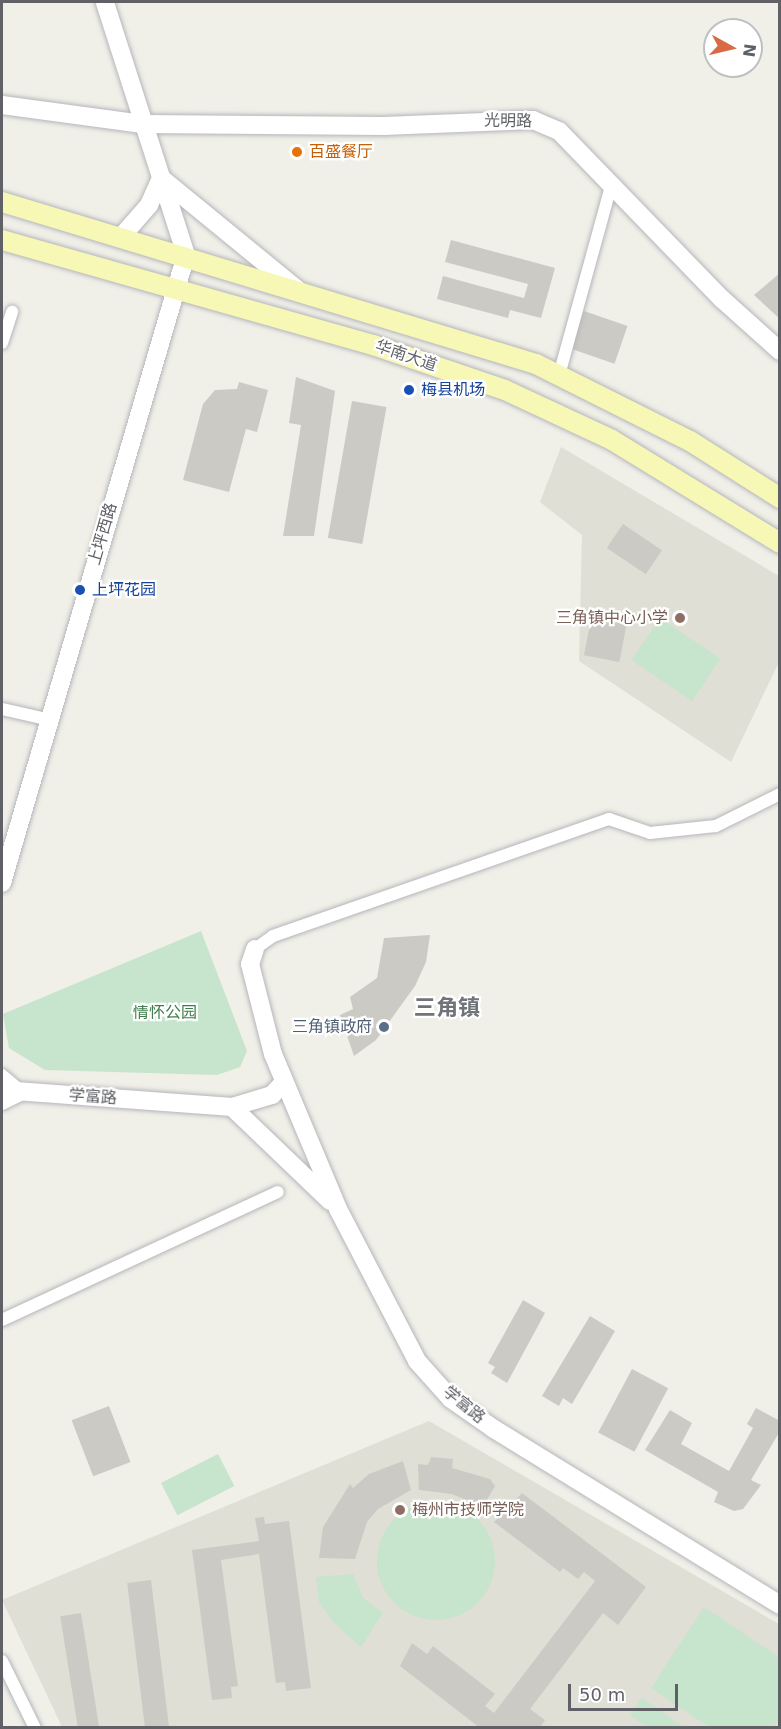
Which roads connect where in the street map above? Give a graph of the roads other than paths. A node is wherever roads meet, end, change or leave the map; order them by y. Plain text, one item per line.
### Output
1 (105, 2) edge
2 (2, 105) edge
3 (143, 124) junction
4 (161, 178) junction
5 (611, 186) junction
6 (2, 202) edge
7 (122, 236) junction
8 (2, 240) edge
9 (186, 255) junction
10 (171, 287) junction
11 (300, 291) junction
12 (347, 305) junction
13 (12, 312) dead end
14 (337, 334) junction
15 (2, 343) edge
16 (780, 351) edge
17 (558, 375) junction
18 (780, 498) edge
19 (780, 543) edge
20 (2, 709) edge
21 (42, 718) junction
22 (780, 794) edge
23 (2, 854) edge
24 (2, 883) edge
25 (255, 949) joint
26 (2, 1075) edge
27 (285, 1082) junction
28 (2, 1089) edge
29 (24, 1091) junction
30 (2, 1104) edge
31 (232, 1107) junction
32 (278, 1192) dead end
33 (338, 1209) junction
34 (2, 1320) edge
35 (780, 1605) edge
36 (2, 1661) edge
37 (35, 1728) edge

1 - 3 street
2 - 3 street, 光明路
3 - 4 street
3 - 5 street, 光明路
4 - 7 street
4 - 9 street
4 - 11 street
5 - 16 street, 光明路
5 - 17 street
6 - 7 main road, 华南大道
7 - 9 main road, 华南大道
8 - 10 main road, 华南大道
9 - 10 street
9 - 11 main road, 华南大道
10 - 14 main road, 华南大道
10 - 21 street, 上坪西路
10 - 24 street, 上坪西路
11 - 12 main road, 华南大道
12 - 14 main road
12 - 17 main road, 华南大道
13 - 15 street
14 - 19 main road, 华南大道
17 - 18 main road, 华南大道
20 - 21 street
21 - 23 street, 上坪西路
22 - 25 street
25 - 27 street, 学富路
26 - 29 street
27 - 31 street, 学富路
27 - 33 street, 学富路
28 - 29 street, 学富路
29 - 30 street
29 - 31 street, 学富路
31 - 33 street
32 - 34 street
33 - 35 street, 学富路
36 - 37 street

